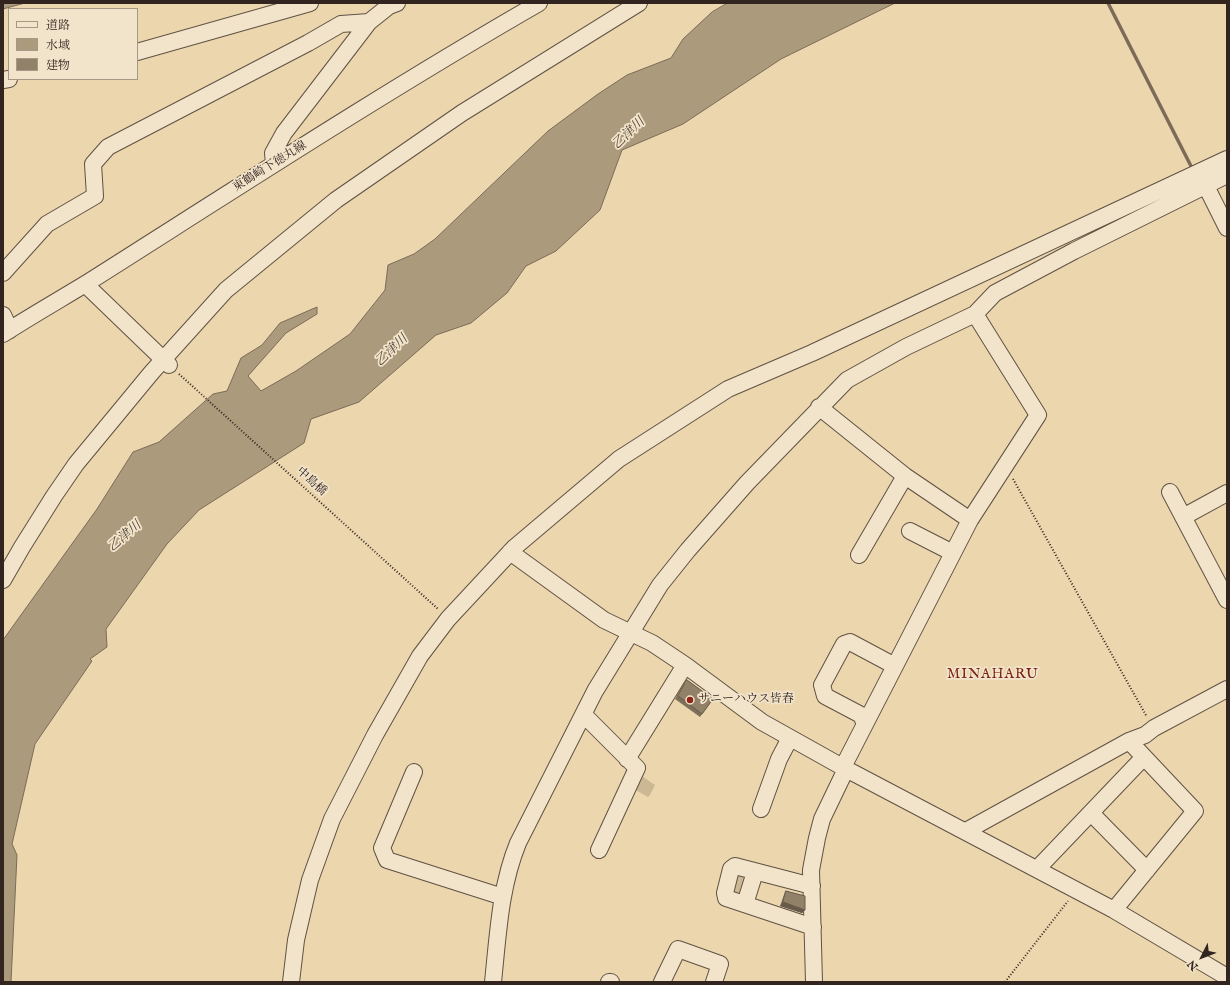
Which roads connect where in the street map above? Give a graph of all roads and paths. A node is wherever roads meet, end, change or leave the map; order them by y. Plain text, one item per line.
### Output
1 (310, 3) edge
2 (397, 3) edge
3 (540, 3) edge
4 (639, 3) edge
5 (370, 22) junction
6 (138, 52) edge
7 (1227, 159) edge
8 (274, 164) junction
9 (1227, 175) edge
10 (1206, 186) junction
11 (1227, 228) edge
12 (1074, 250) junction
13 (1016, 257) junction
14 (3, 273) edge
15 (85, 284) junction
16 (975, 314) junction
17 (3, 315) edge
18 (6, 332) edge
19 (166, 362) junction
20 (819, 408) junction
21 (1006, 466) junction
22 (905, 476) junction
23 (1170, 492) dead end
24 (1227, 492) edge
25 (1183, 517) junction
26 (970, 520) junction
27 (910, 531) dead end
28 (510, 552) junction
29 (953, 553) junction
30 (859, 555) dead end
31 (3, 580) edge
32 (1227, 600) edge
33 (444, 615) junction
34 (630, 633) junction
35 (685, 665) junction
36 (895, 666) junction
37 (1227, 689) edge
38 (584, 715) junction
39 (865, 724) junction
40 (1154, 728) junction
41 (790, 738) junction
42 (1129, 741) junction
43 (1144, 757) junction
44 (627, 759) junction
45 (844, 768) junction
46 (414, 772) dead end
47 (761, 809) dead end
48 (1091, 813) junction
49 (966, 831) junction
50 (599, 850) dead end
51 (1037, 869) junction
52 (1147, 870) junction
53 (755, 872) junction
54 (812, 886) junction
55 (1076, 890) junction
56 (503, 897) junction
57 (745, 904) junction
58 (1114, 910) junction
59 (813, 927) junction
60 (1227, 977) edge
61 (291, 982) edge
62 (493, 982) edge
63 (662, 982) edge
64 (714, 982) edge
65 (814, 982) edge
66 (1005, 982) edge

1 - 6 street
2 - 5 street
3 - 8 street, 東鶴崎下徳丸線
4 - 19 street
5 - 8 street
5 - 14 street
7 - 13 street
8 - 15 street, 東鶴崎下徳丸線
9 - 10 street
10 - 11 street
10 - 12 street
12 - 13 street
12 - 16 street
13 - 28 street
15 - 18 street, 東鶴崎下徳丸線
15 - 19 street
16 - 20 street
16 - 21 street
17 - 18 street
19 - 31 street
19 - 33 path, 中島橋
20 - 22 street
20 - 34 street
21 - 26 street
21 - 40 path
22 - 26 street
22 - 30 street
23 - 25 street
24 - 25 street
25 - 32 street
26 - 29 street
27 - 29 street
28 - 33 street
28 - 34 street
29 - 36 street
33 - 61 street
34 - 35 street
34 - 38 street
35 - 41 street
35 - 44 street
36 - 39 street
36 - 39 street
37 - 40 street
38 - 44 street
38 - 56 street
39 - 45 street
40 - 42 street
41 - 45 street
41 - 47 street
42 - 43 street
42 - 49 street
43 - 48 street
43 - 52 street
44 - 50 street
45 - 49 street
45 - 54 street
46 - 56 street
48 - 51 street
48 - 52 street
49 - 51 street
51 - 55 street
52 - 58 street
53 - 54 street
53 - 57 street
53 - 57 street
54 - 59 street
55 - 58 street
55 - 66 path
56 - 62 street
57 - 59 street
58 - 60 street
59 - 65 street
63 - 64 street

